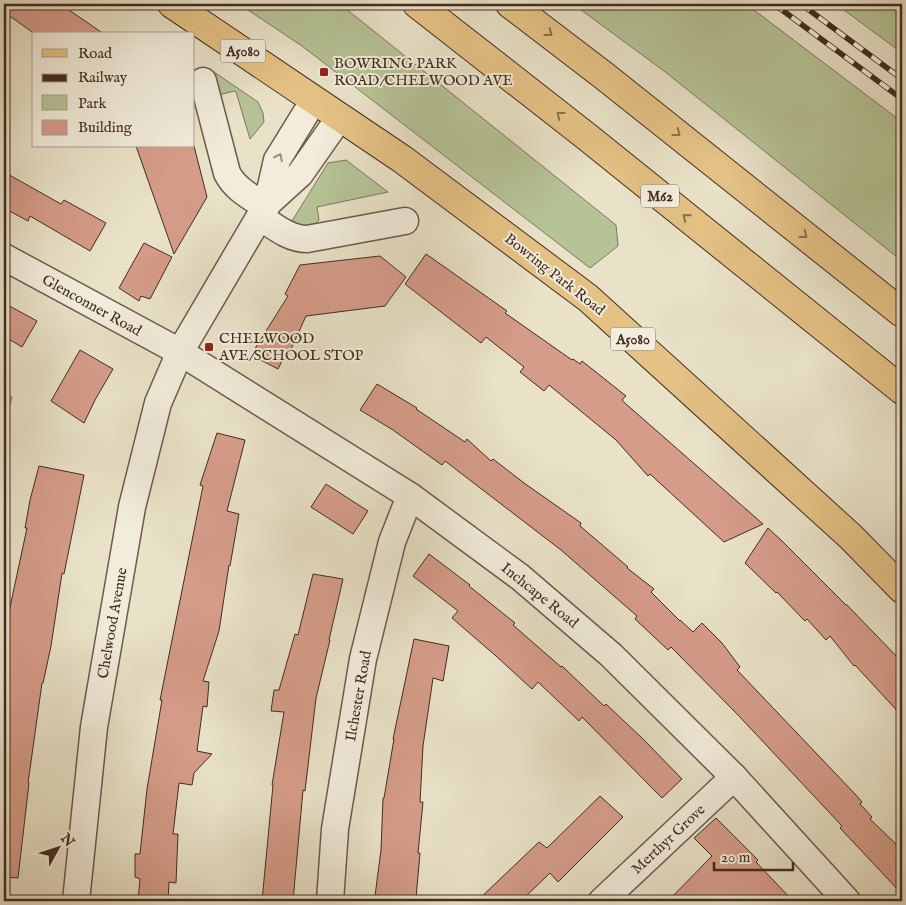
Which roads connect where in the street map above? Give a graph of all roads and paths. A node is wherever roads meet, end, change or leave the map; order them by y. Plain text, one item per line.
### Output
1 (172, 4) edge
2 (417, 4) edge
3 (510, 4) edge
4 (203, 82) dead end
5 (314, 100) junction
6 (340, 118) junction
7 (264, 209) junction
8 (405, 221) dead end
9 (712, 238) junction
10 (4, 257) edge
11 (902, 312) edge
12 (180, 352) junction
13 (902, 390) edge
14 (902, 411) edge
15 (410, 496) junction
16 (902, 589) edge
17 (734, 777) junction
18 (76, 901) edge
19 (330, 901) edge
20 (602, 901) edge
21 (848, 901) edge

1 - 5 main road, Bowring Park Road / A5080
9 -> 2 main road, M62
3 -> 11 main road
4 - 7 street
5 - 6 main road, Bowring Park Road / A5080
7 -> 5 street
6 - 7 street
6 - 16 main road, Bowring Park Road / A5080
7 - 8 street
7 - 12 street, Chelwood Avenue
9 - 13 main road, M62
9 - 14 main road
10 - 12 street, Glenconner Road
12 - 15 street, Inchcape Road
12 - 18 street, Chelwood Avenue
15 - 17 street, Inchcape Road
15 - 19 street, Ilchester Road
17 - 20 street, Merthyr Grove
17 - 21 street, Inchcape Road

